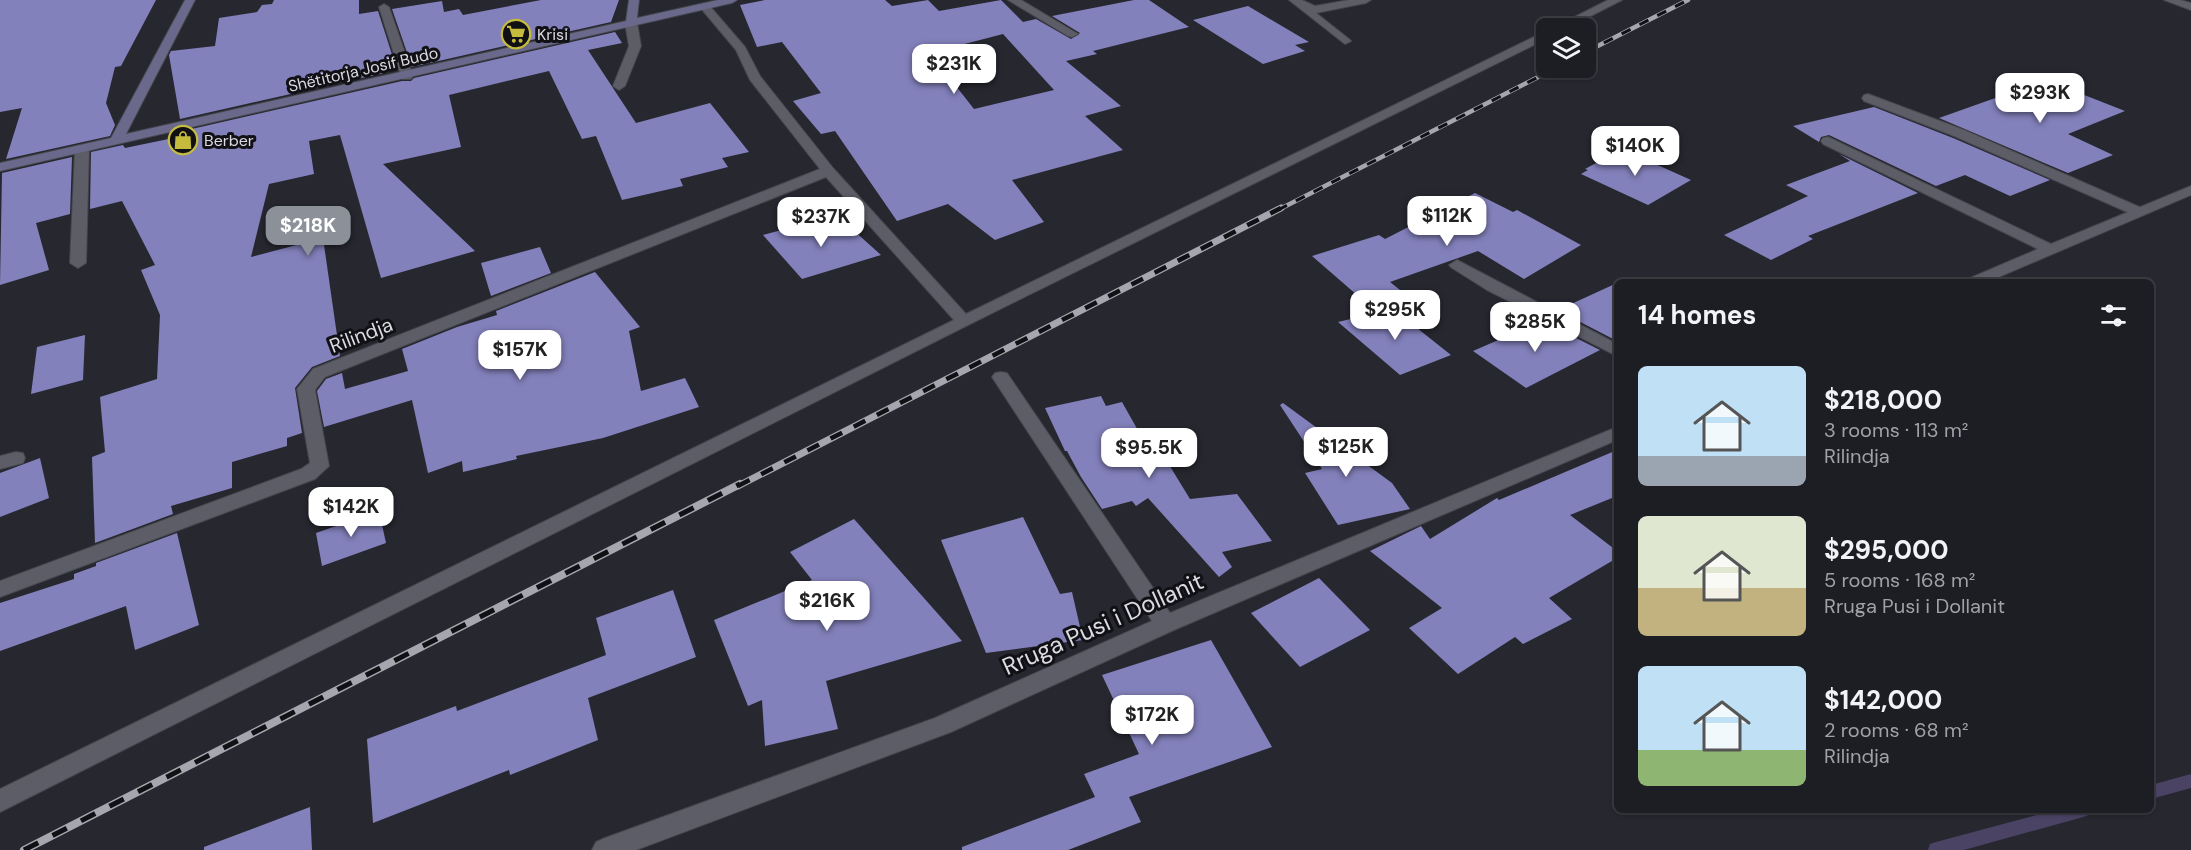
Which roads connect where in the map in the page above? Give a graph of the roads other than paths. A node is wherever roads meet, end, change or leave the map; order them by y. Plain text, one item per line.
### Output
1 (190, 0) edge
2 (634, 0) edge
3 (732, 0) edge
4 (1013, 0) edge
5 (1293, 0) edge
6 (1366, 0) edge
7 (1617, 0) edge
8 (2169, 0) edge
9 (704, 6) junction
10 (384, 7) dead end
11 (2191, 7) edge
12 (1580, 18) edge
13 (631, 23) junction
14 (1072, 34) dead end
15 (1536, 40) edge
16 (1345, 41) dead end
17 (407, 76) junction
18 (619, 86) dead end
19 (1868, 98) dead end
20 (1828, 141) dead end
21 (115, 142) junction
22 (82, 149) junction
23 (0, 167) edge
24 (828, 171) junction
25 (2191, 190) edge
26 (2139, 212) junction
27 (2049, 249) junction
28 (78, 262) dead end
29 (1457, 265) dead end
30 (1981, 279) edge
31 (964, 321) junction
32 (1614, 349) edge
33 (1001, 377) dead end
34 (1614, 434) edge
35 (0, 589) edge
36 (1166, 624) junction
37 (0, 801) edge
38 (606, 850) edge

1 - 21 main road
2 - 13 main road
3 - 9 main road, Shëtitorja Josif Budo
4 - 14 street
5 - 6 street
5 - 16 street
7 - 12 street
8 - 11 street
9 - 13 main road, Shëtitorja Josif Budo
9 - 24 street
10 - 17 street
13 - 17 main road, Shëtitorja Josif Budo
13 - 18 street
15 - 31 street
17 - 21 main road, Shëtitorja Josif Budo
19 - 26 street
20 - 27 street
21 - 22 main road, Shëtitorja Josif Budo
22 - 23 main road, Shëtitorja Josif Budo
22 - 28 street
24 - 31 street
24 - 35 street, Rilindja
25 - 26 street
26 - 27 street
27 - 30 street
29 - 32 street
31 - 37 street
33 - 36 street
34 - 36 street, Rruga Pusi i Dollanit
36 - 38 street, Rruga Pusi i Dollanit

